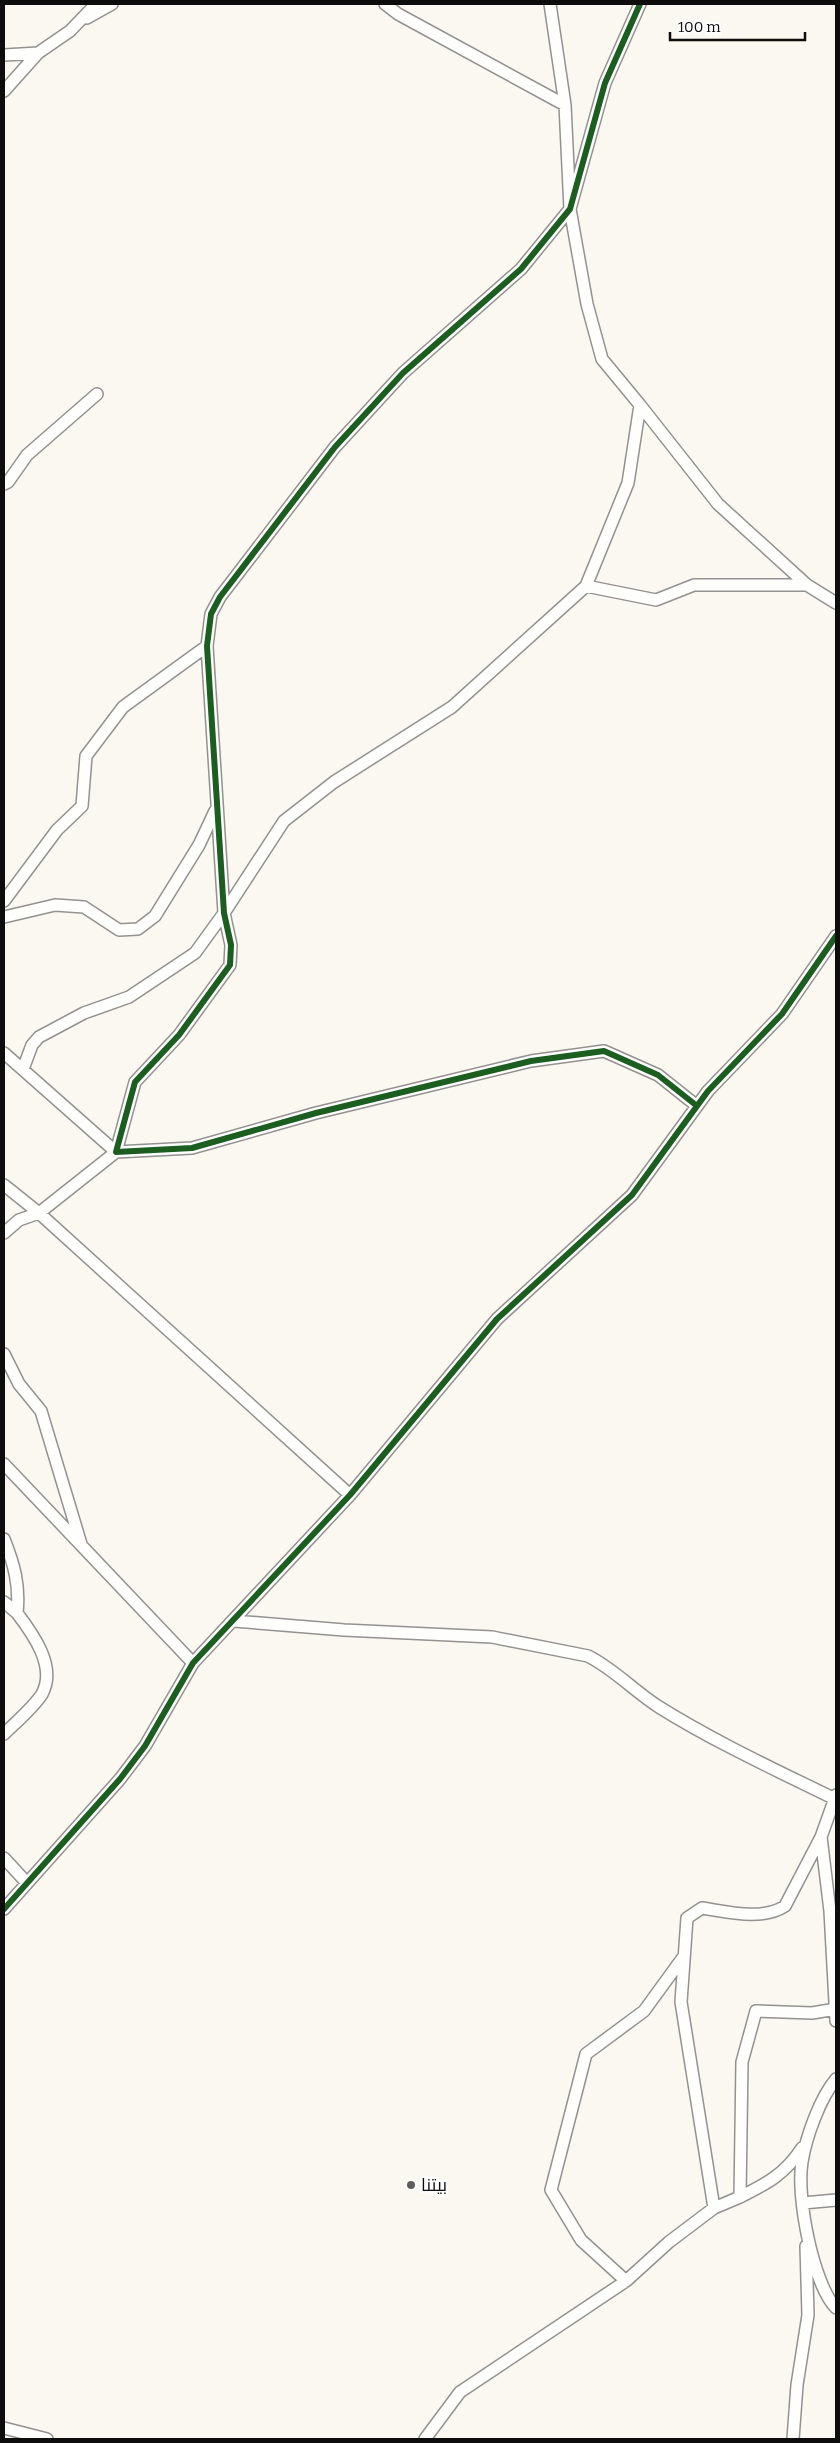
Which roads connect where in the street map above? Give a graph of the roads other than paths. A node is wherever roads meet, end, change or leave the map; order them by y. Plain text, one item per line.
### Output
1 (96, 4) edge
2 (112, 4) edge
3 (385, 4) edge
4 (550, 4) edge
5 (640, 4) edge
6 (74, 26) junction
7 (38, 53) junction
8 (4, 55) edge
9 (4, 91) edge
10 (564, 105) junction
11 (570, 209) junction
12 (97, 394) dead end
13 (640, 406) junction
14 (4, 484) edge
15 (807, 585) junction
16 (586, 586) junction
17 (834, 600) edge
18 (207, 646) junction
19 (216, 809) junction
20 (4, 901) edge
21 (224, 913) junction
22 (4, 917) edge
23 (836, 936) edge
24 (4, 1053) edge
25 (23, 1069) junction
26 (697, 1106) junction
27 (116, 1152) junction
28 (4, 1186) edge
29 (39, 1213) junction
30 (4, 1233) edge
31 (4, 1354) edge
32 (4, 1464) edge
33 (350, 1495) junction
34 (4, 1539) edge
35 (81, 1545) junction
36 (4, 1602) edge
37 (17, 1613) junction
38 (234, 1621) junction
39 (193, 1663) junction
40 (4, 1734) edge
41 (836, 1797) edge
42 (821, 1837) junction
43 (4, 1858) edge
44 (26, 1882) junction
45 (4, 1909) edge
46 (684, 1955) junction
47 (836, 2009) edge
48 (836, 2021) edge
49 (836, 2079) edge
50 (807, 2141) junction
51 (740, 2197) junction
52 (836, 2200) edge
53 (803, 2203) junction
54 (714, 2208) junction
55 (806, 2234) junction
56 (626, 2281) junction
57 (836, 2308) edge
58 (4, 2428) edge
59 (47, 2439) edge
60 (425, 2439) edge
61 (793, 2439) edge

1 - 6 street
2 - 6 street
3 - 10 street
4 - 10 street
5 - 11 street
6 - 7 street
7 - 8 street
7 - 9 street
10 - 11 street
11 - 13 street
11 - 18 street
12 - 14 street
13 - 15 street
13 - 16 street
15 - 16 street
15 - 17 street
16 - 21 street
18 - 19 street
18 - 20 street
19 - 21 street
19 - 22 street
21 - 25 street
21 - 27 street
23 - 26 street
24 - 25 street
25 - 27 street
26 - 27 street
26 - 33 street
27 - 29 street
28 - 29 street
29 - 30 street
29 - 33 street
31 - 35 street
32 - 35 street
33 - 38 street
34 - 37 street
35 - 39 street
36 - 37 street
37 - 40 street
38 - 39 street
38 - 41 street
39 - 44 street
41 - 42 street
42 - 46 street
42 - 47 street
43 - 44 street
44 - 45 street
46 - 54 street
46 - 56 street
47 - 48 street
47 - 51 street
49 - 50 street
50 - 51 street
50 - 53 street
51 - 54 street
52 - 53 street
53 - 55 street
54 - 56 street
55 - 57 street
55 - 61 street
56 - 60 street
58 - 59 street

